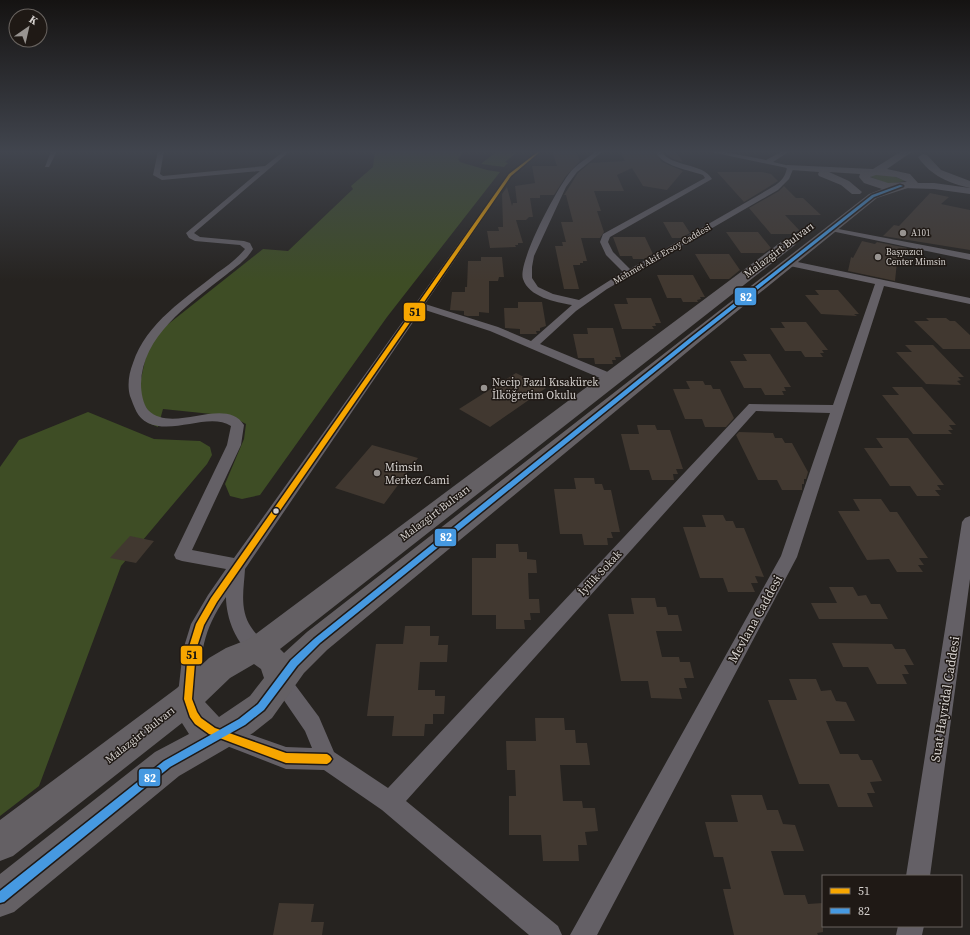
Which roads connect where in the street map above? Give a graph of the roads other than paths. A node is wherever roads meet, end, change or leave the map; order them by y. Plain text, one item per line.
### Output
1 (235, 195) edge
2 (496, 195) edge
3 (560, 195) edge
4 (681, 195) edge
5 (765, 195) edge
6 (850, 195) edge
7 (875, 195) edge
8 (831, 229) junction
9 (970, 257) edge
10 (788, 262) junction
11 (628, 272) junction
12 (880, 282) junction
13 (970, 301) edge
14 (580, 303) junction
15 (418, 305) junction
16 (533, 345) junction
17 (612, 378) junction
18 (838, 409) junction
19 (970, 522) edge
20 (968, 553) edge
21 (238, 565) junction
22 (258, 649) junction
23 (280, 680) junction
24 (188, 699) junction
25 (220, 734) junction
26 (327, 759) junction
27 (390, 802) junction
28 (0, 843) edge
29 (918, 875) edge
30 (0, 898) edge
31 (549, 935) edge
32 (583, 935) edge

1 - 21 street
2 - 15 street
3 - 14 street
4 - 11 street
5 - 11 street, Mehmet Akif Ersoy Caddesi
6 - 17 highway, Malazgirt Bulvarı
7 - 8 highway, Malazgirt Bulvarı
8 - 9 street
8 - 10 highway, Malazgirt Bulvarı
10 - 12 street
10 - 23 highway, Malazgirt Bulvarı
11 - 14 street, Mehmet Akif Ersoy Caddesi
12 - 13 street
12 - 18 street, Mevlana Caddesi
14 - 16 street, Mehmet Akif Ersoy Caddesi
15 - 16 street
15 - 21 street
16 - 17 street
17 - 22 highway, Malazgirt Bulvarı
18 - 27 street, İyilik Sokak
18 - 32 street, Mevlana Caddesi
19 - 20 street, Suat Hayridal Caddesi
20 - 29 street, Suat Hayridal Caddesi
21 - 22 street
21 - 24 street
22 - 23 highway
22 - 24 highway, Malazgirt Bulvarı
23 - 25 highway, Malazgirt Bulvarı
23 - 26 street
24 - 25 highway
24 - 28 highway, Malazgirt Bulvarı
25 - 26 street
25 - 30 highway, Malazgirt Bulvarı
26 - 27 street
27 - 31 street

